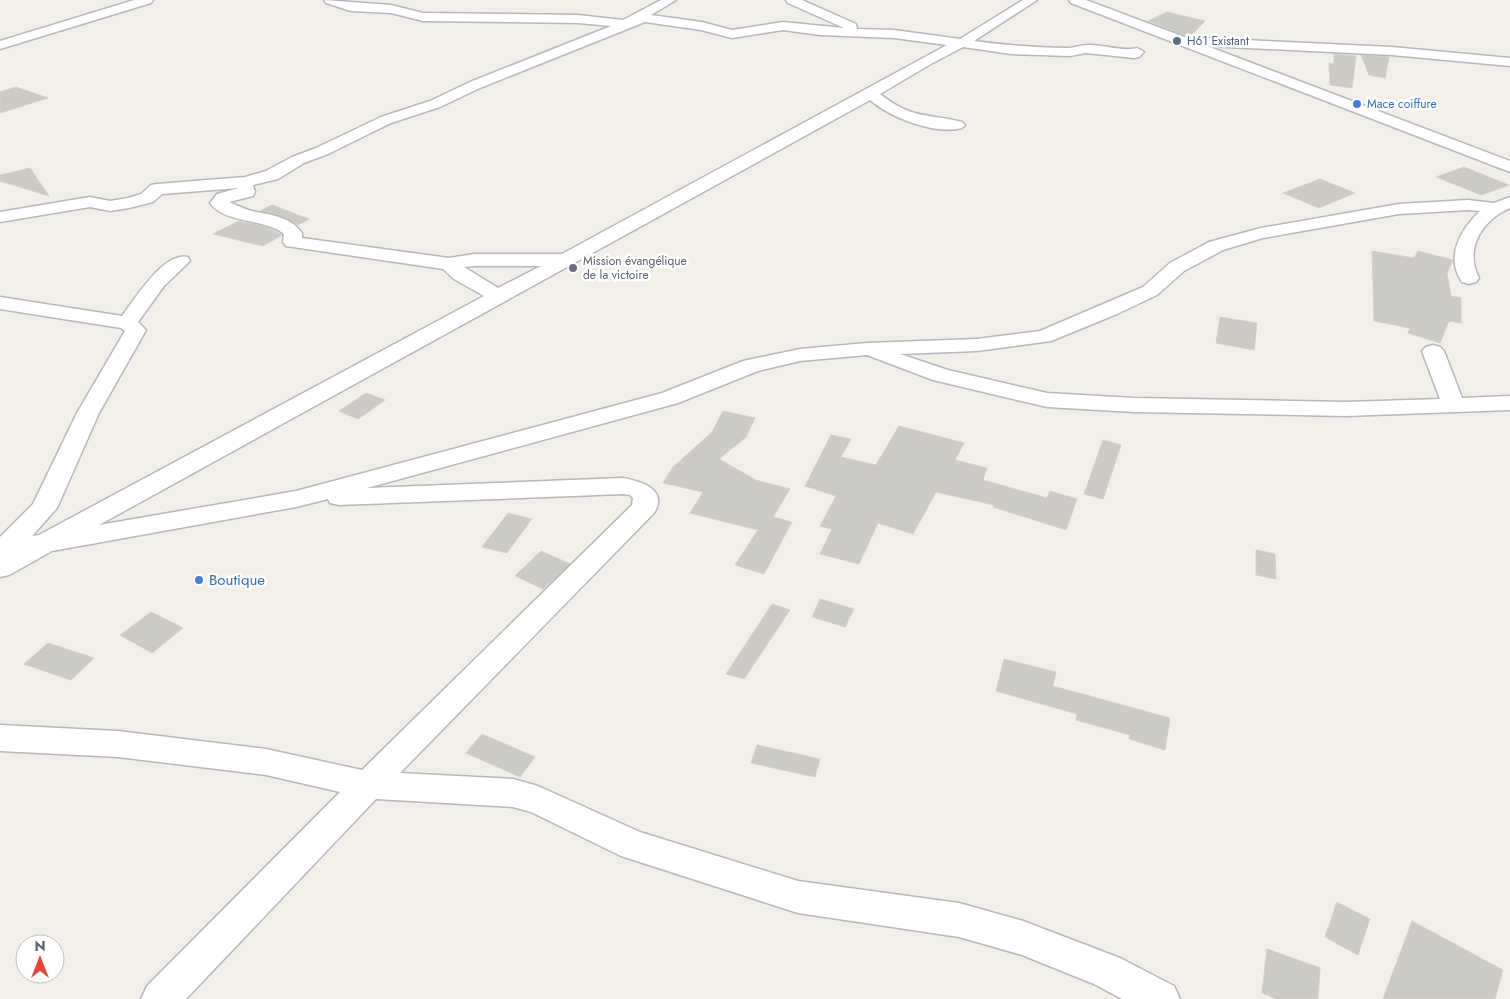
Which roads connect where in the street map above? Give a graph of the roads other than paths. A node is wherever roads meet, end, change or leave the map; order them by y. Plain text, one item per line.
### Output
1 (147, 0) edge
2 (330, 0) edge
3 (670, 0) edge
4 (792, 0) edge
5 (1031, 0) edge
6 (1075, 0) edge
7 (623, 24) junction
8 (863, 32) junction
9 (1183, 42) junction
10 (965, 44) junction
11 (0, 45) edge
12 (1137, 52) dead end
13 (924, 62) junction
14 (1510, 62) edge
15 (871, 94) junction
16 (957, 125) dead end
17 (1510, 167) edge
18 (245, 182) junction
19 (1503, 205) edge
20 (0, 217) edge
21 (567, 260) junction
22 (181, 261) dead end
23 (449, 264) junction
24 (1468, 278) dead end
25 (499, 297) junction
26 (0, 303) edge
27 (127, 323) junction
28 (867, 349) junction
29 (1433, 350) dead end
30 (1510, 403) edge
31 (1454, 405) junction
32 (296, 499) junction
33 (42, 544) junction
34 (2, 555) edge
35 (0, 738) edge
36 (368, 785) junction
37 (160, 999) edge
38 (1161, 999) edge

1 - 11 street
2 - 7 street
3 - 7 street
4 - 8 street
5 - 10 street
6 - 9 street
7 - 8 street
7 - 18 street
8 - 10 street
8 - 13 street
9 - 14 street
9 - 17 street
10 - 12 street
10 - 13 street
13 - 15 street
15 - 16 street
15 - 21 street
18 - 20 street
18 - 23 street
19 - 24 street
19 - 28 street
21 - 23 street
21 - 25 street
22 - 27 street
23 - 25 street
25 - 33 street
26 - 27 street
27 - 34 street
28 - 31 street
28 - 32 street
29 - 31 street
30 - 31 street
32 - 33 street
32 - 36 street
33 - 34 street
35 - 36 street
36 - 37 street
36 - 38 street

